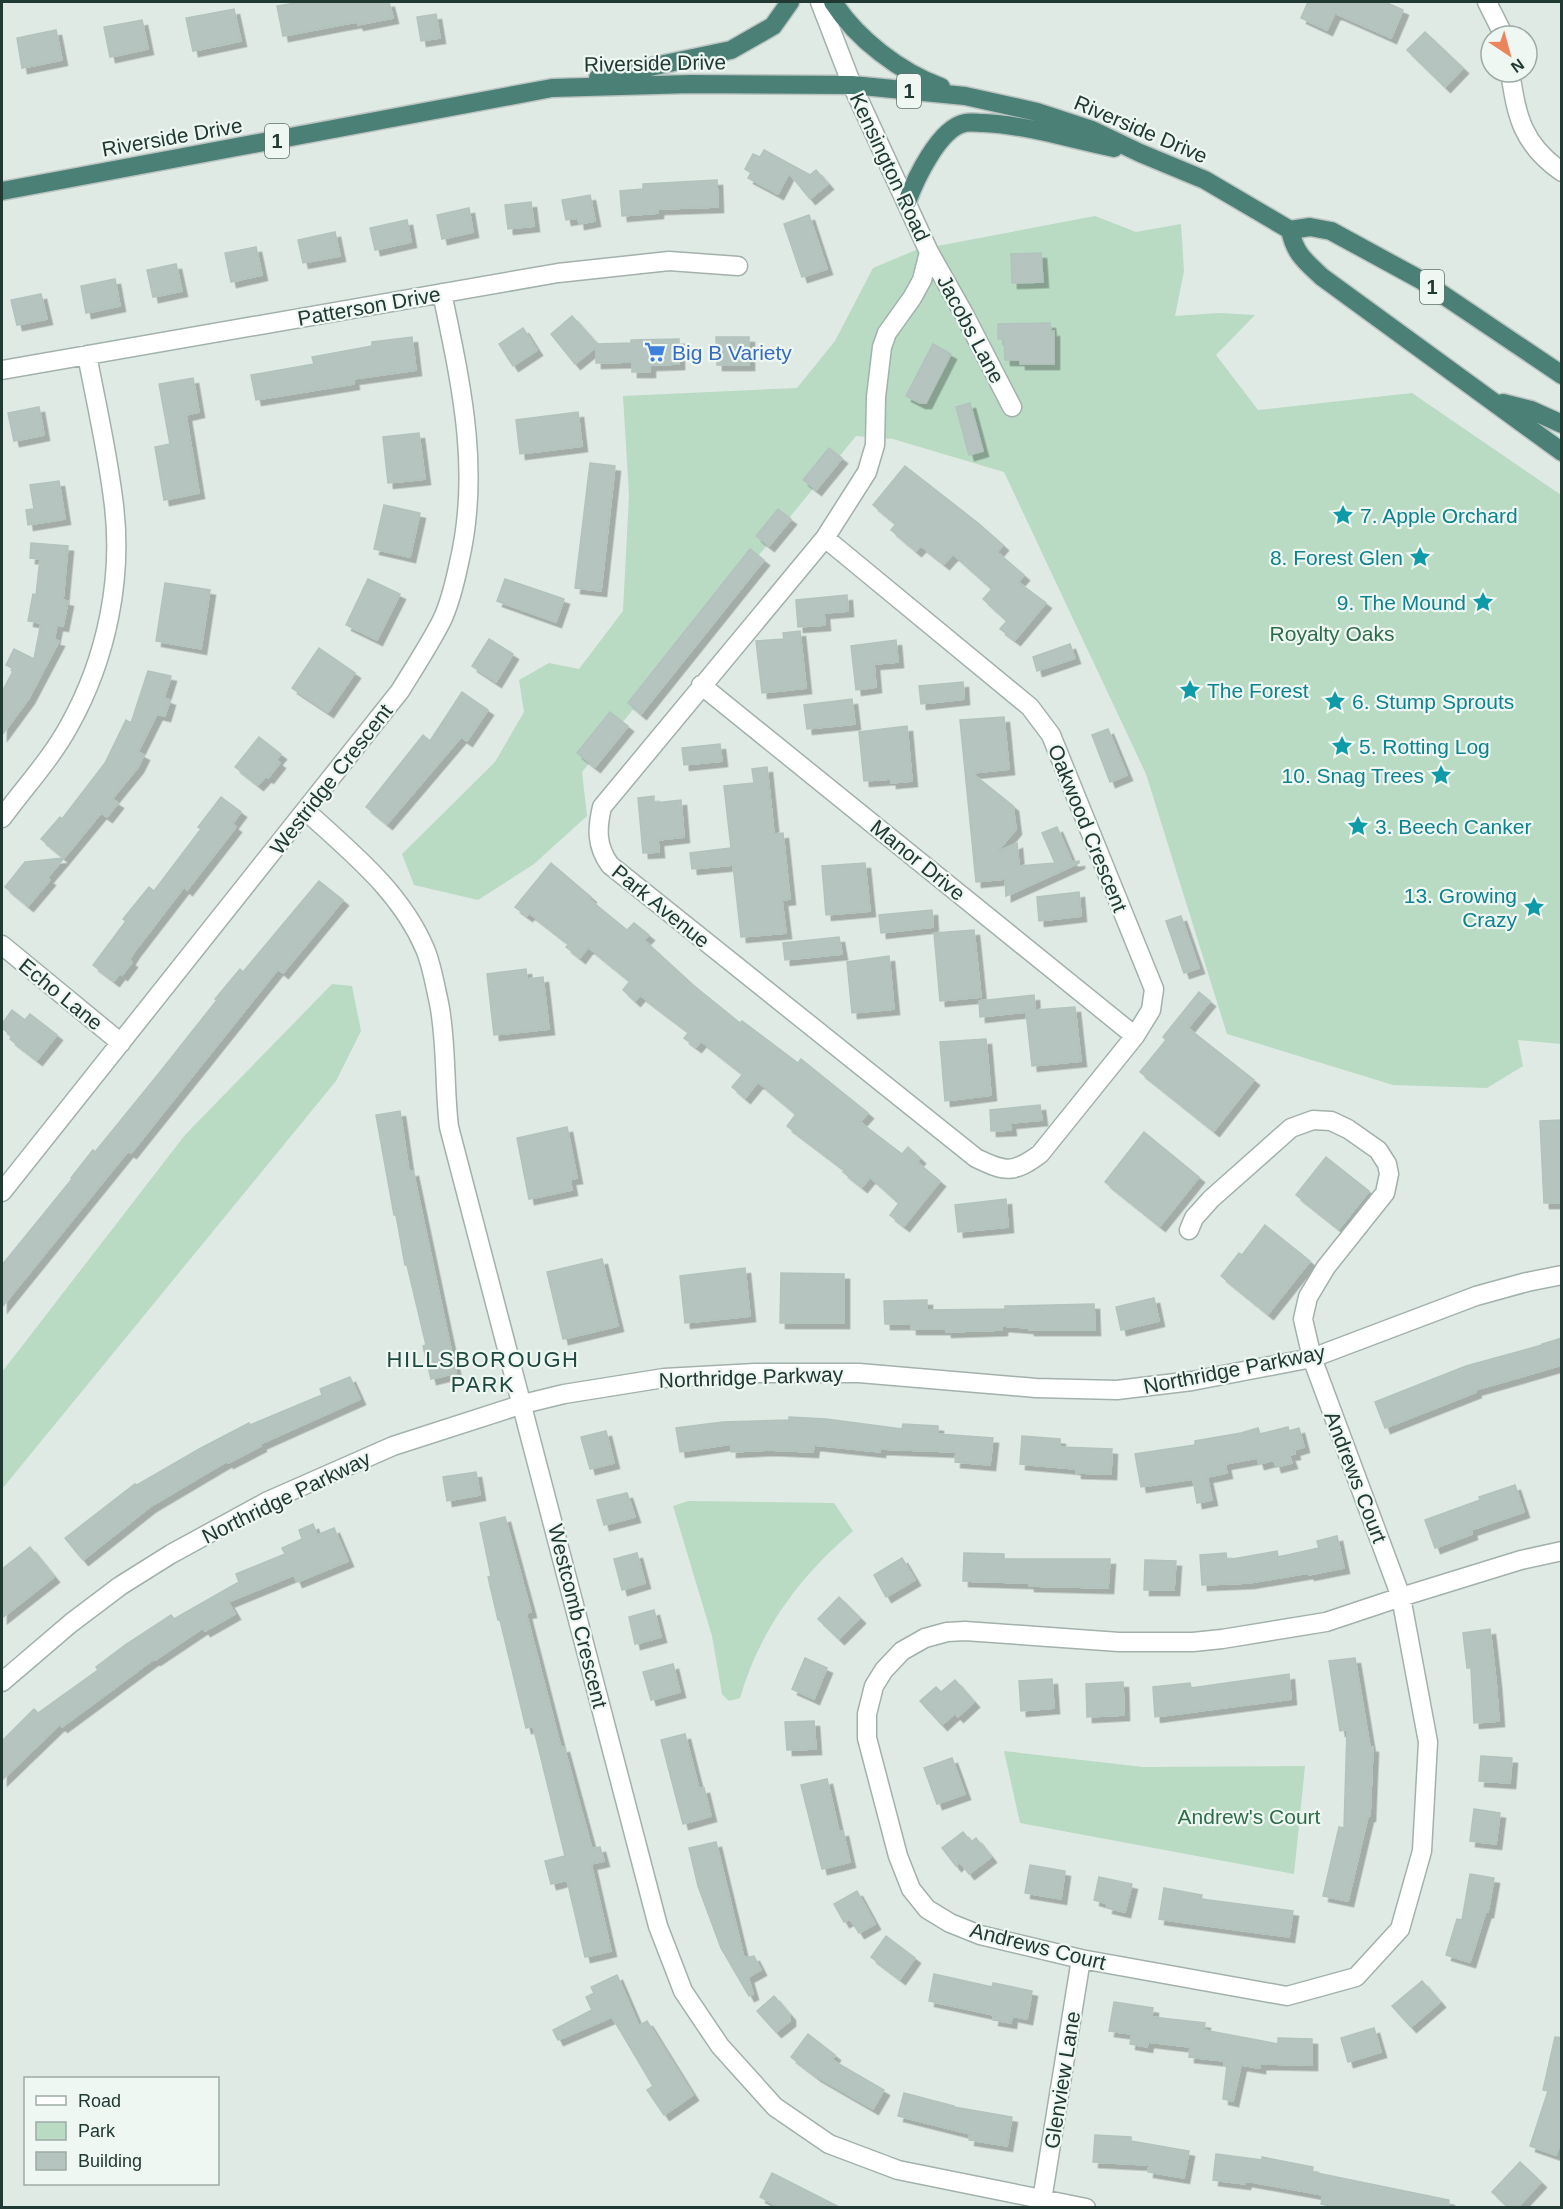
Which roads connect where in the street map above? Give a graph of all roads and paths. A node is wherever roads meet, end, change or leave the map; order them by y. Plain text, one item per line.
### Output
1 (790, 2) edge
2 (820, 2) edge
3 (833, 2) edge
4 (1487, 2) edge
5 (1498, 24) edge
6 (1512, 84) edge
7 (852, 85) junction
8 (552, 88) junction
9 (966, 96) junction
10 (1140, 153) junction
11 (1562, 172) edge
12 (2, 191) edge
13 (907, 202) junction
14 (1290, 230) junction
15 (929, 252) junction
16 (738, 266) dead end
17 (442, 293) junction
18 (87, 355) junction
19 (2, 370) edge
20 (1562, 375) edge
21 (876, 397) joint
22 (1492, 400) junction
23 (1012, 406) dead end
24 (1562, 424) edge
25 (1562, 452) edge
26 (825, 538) junction
27 (701, 685) junction
28 (306, 811) junction
29 (2, 818) edge
30 (2, 945) edge
31 (1135, 1036) junction
32 (122, 1043) junction
33 (1022, 1168) joint
34 (2, 1192) edge
35 (1189, 1230) dead end
36 (1562, 1275) edge
37 (1312, 1358) junction
38 (523, 1404) junction
39 (1562, 1551) edge
40 (1401, 1597) junction
41 (2, 1682) edge
42 (1081, 1959) junction
43 (1042, 2200) junction
44 (1086, 2208) edge

1 - 8 highway
2 - 7 street, Kensington Road
3 - 9 highway
4 - 5 street
6 - 11 street
7 - 8 highway, Riverside Drive / 1
7 - 9 highway, Riverside Drive / 1
7 - 13 street, Kensington Road
8 - 12 highway, Riverside Drive / 1
9 - 10 highway, Riverside Drive / 1
10 - 13 highway
10 - 14 highway, Riverside Drive / 1
13 - 15 street, Kensington Road
14 - 20 highway, 1
14 - 22 highway
15 - 21 street, Kensington Road
15 - 23 street, Jacobs Lane
16 - 17 street, Patterson Drive
17 - 18 street, Patterson Drive
17 - 28 street, Westridge Crescent
18 - 19 street, Patterson Drive
18 - 29 street
21 - 26 street, Park Avenue
22 - 24 highway
22 - 25 highway
26 - 27 street, Park Avenue
26 - 31 street, Oakwood Crescent
27 - 31 street, Manor Drive
27 - 33 street, Park Avenue
28 - 32 street, Westridge Crescent
28 - 38 street, Westcomb Crescent
30 - 32 street, Echo Lane
31 - 33 street, Oakwood Crescent
32 - 34 street, Westridge Crescent
35 - 37 street, Andrews Court
36 - 37 street, Northridge Parkway
37 - 38 street, Northridge Parkway
37 - 40 street, Andrews Court
38 - 41 street, Northridge Parkway
38 - 43 street, Westcomb Crescent
39 - 40 street
40 - 42 street, Andrews Court
40 - 42 street, Andrews Court
42 - 43 street, Glenview Lane
43 - 44 street, Westcomb Crescent

